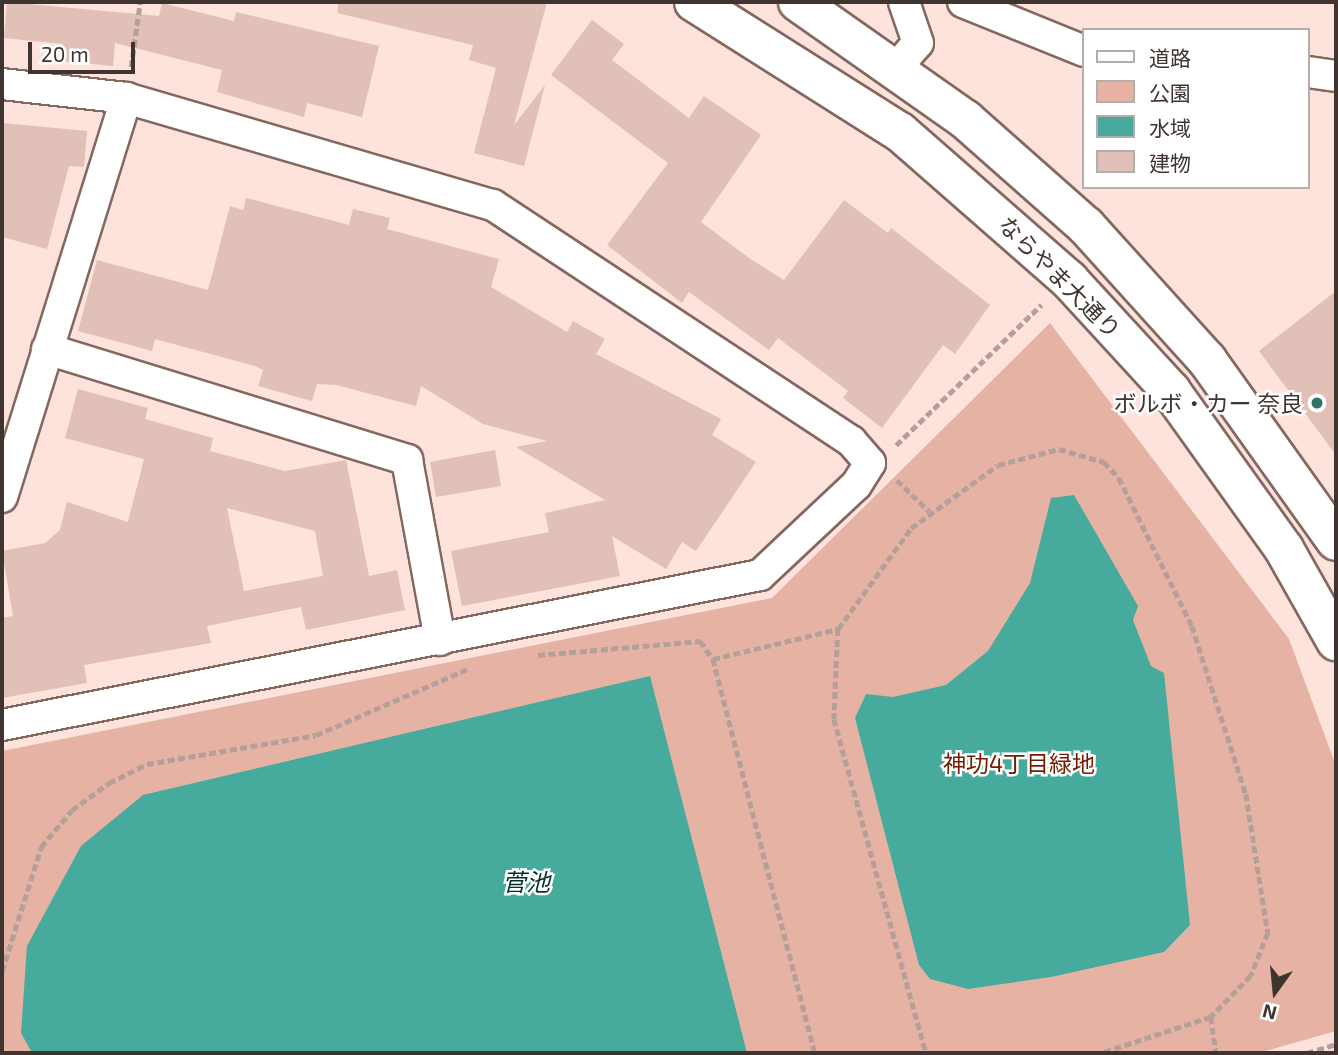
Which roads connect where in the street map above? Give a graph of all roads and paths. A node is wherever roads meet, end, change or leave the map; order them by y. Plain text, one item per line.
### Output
1 (139, 2) edge
2 (694, 2) edge
3 (798, 2) edge
4 (904, 2) edge
5 (963, 2) edge
6 (1082, 50) edge
7 (897, 68) junction
8 (1310, 72) edge
9 (1336, 76) edge
10 (2, 84) edge
11 (126, 98) junction
12 (1046, 300) dead end
13 (47, 349) junction
14 (890, 455) dead end
15 (892, 475) dead end
16 (2, 497) edge
17 (929, 511) junction
18 (1336, 541) edge
19 (838, 629) junction
20 (440, 640) junction
21 (1336, 641) edge
22 (528, 656) dead end
23 (713, 659) junction
24 (480, 663) dead end
25 (2, 724) edge
26 (2, 971) edge
27 (1211, 1017) junction
28 (1336, 1044) edge
29 (815, 1053) edge
30 (926, 1053) edge
31 (1103, 1053) edge
32 (1216, 1053) edge
33 (1307, 1053) edge

1 - 11 path
2 - 21 street, ならやま大通り
3 - 7 street
4 - 7 street
5 - 6 street
7 - 18 street
8 - 9 street
10 - 11 street
11 - 13 street
11 - 20 street
12 - 14 path
13 - 16 street
13 - 20 street
15 - 17 path
17 - 19 path
17 - 27 path
19 - 23 path
19 - 30 path
20 - 25 street
22 - 23 path
23 - 29 path
24 - 26 path
27 - 31 path
27 - 32 path
28 - 33 path

